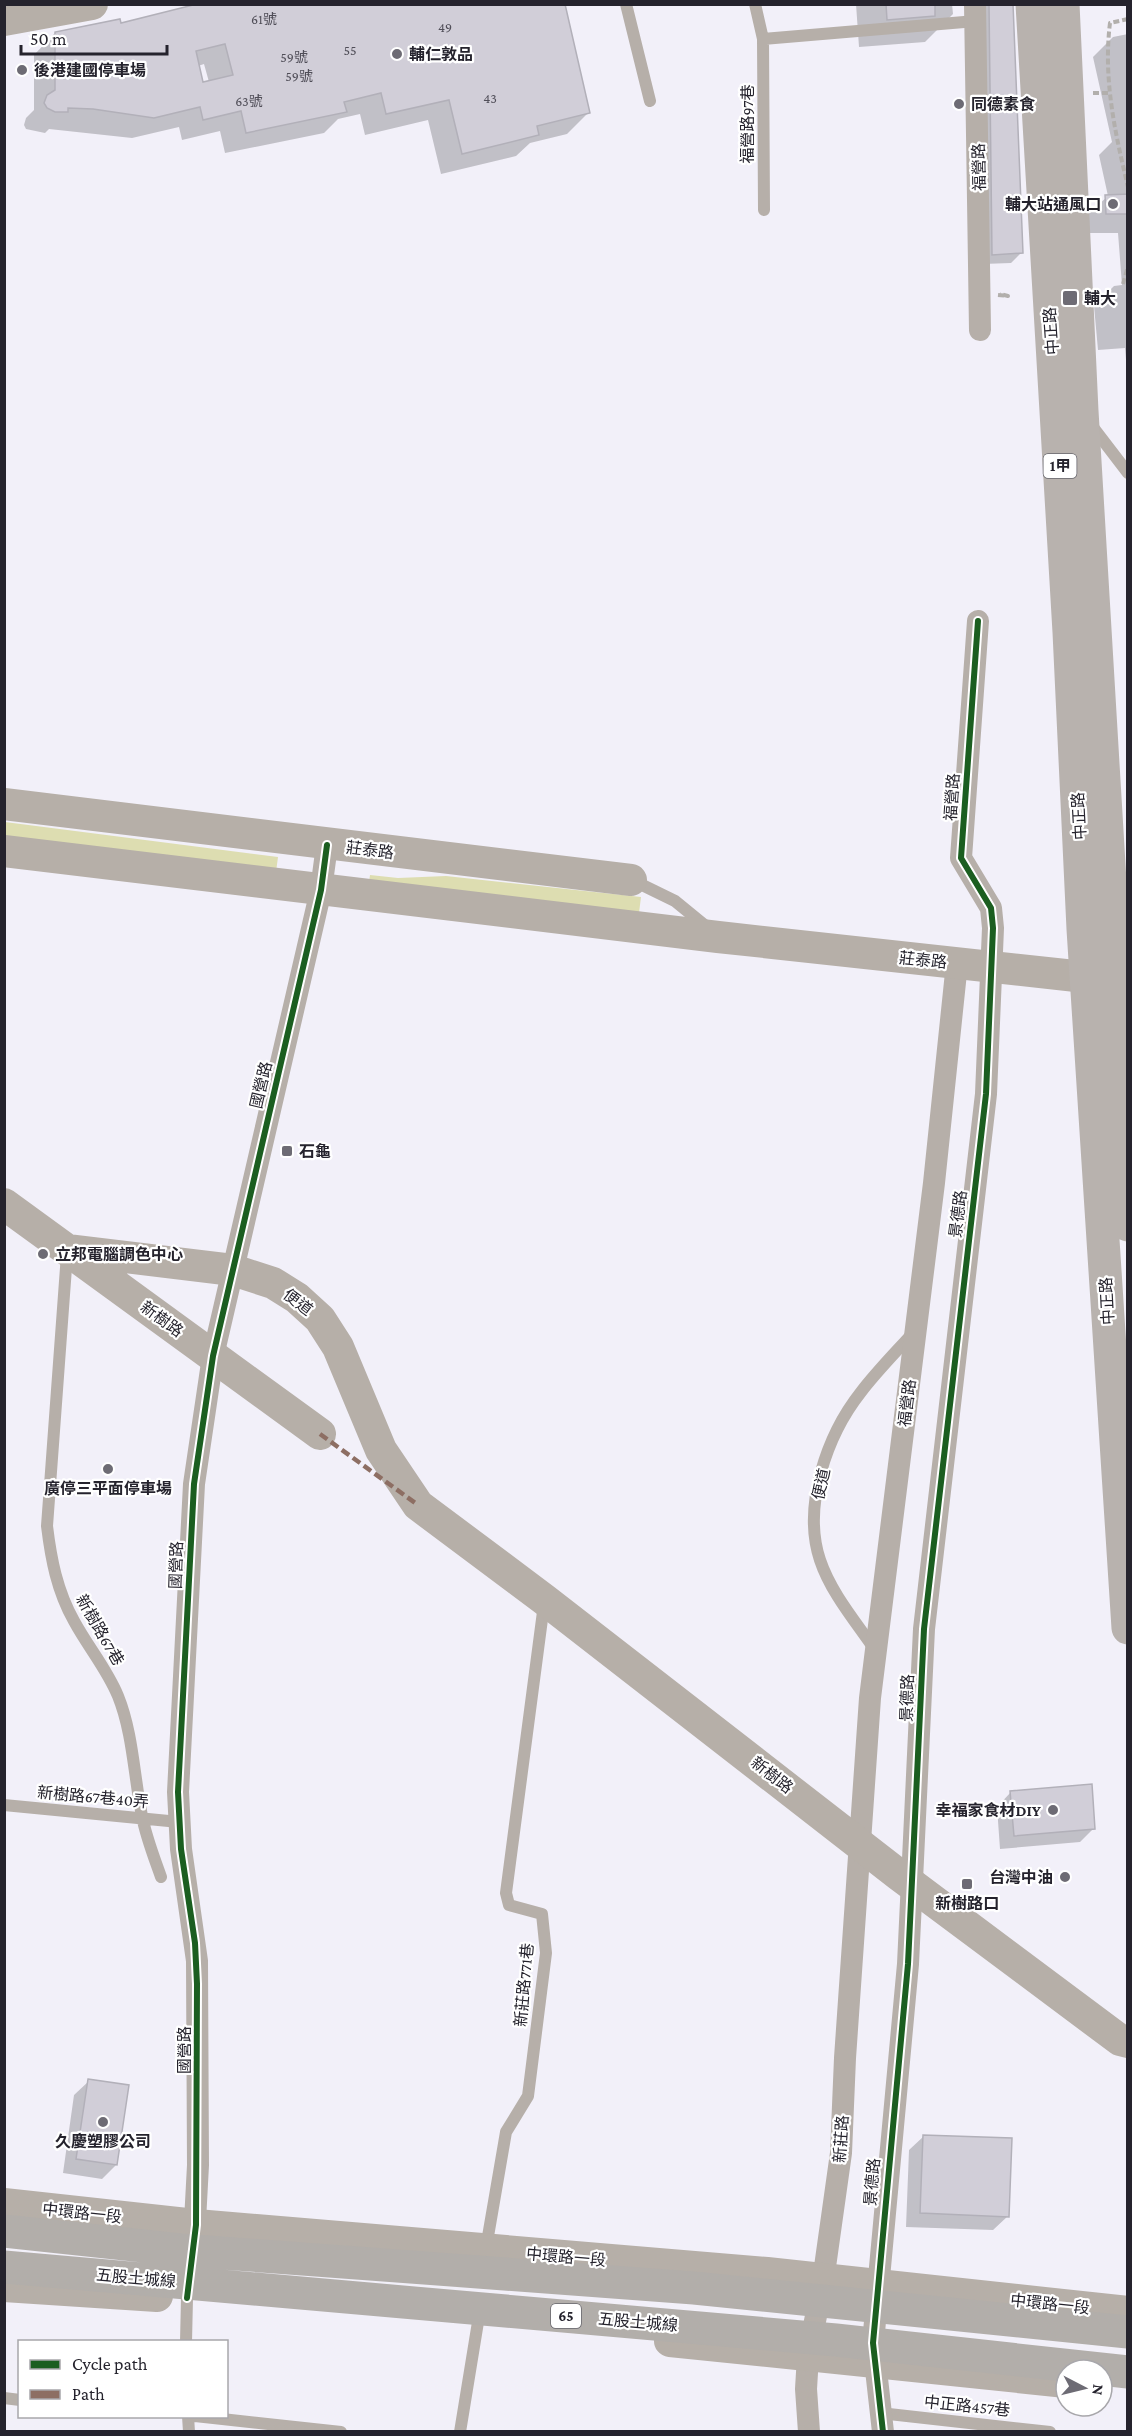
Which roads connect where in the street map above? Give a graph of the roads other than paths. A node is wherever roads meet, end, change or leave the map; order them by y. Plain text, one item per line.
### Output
1 (92, 4) edge
2 (626, 4) edge
3 (755, 4) edge
4 (1032, 4) edge
5 (1063, 4) edge
6 (975, 13) edge
7 (4, 20) edge
8 (763, 39) junction
9 (650, 101) dead end
10 (764, 210) dead end
11 (980, 330) dead end
12 (1082, 411) junction
13 (1128, 473) edge
14 (978, 621) dead end
15 (4, 804) edge
16 (327, 845) junction
17 (4, 851) edge
18 (631, 880) joint
19 (321, 890) junction
20 (1108, 931) edge
21 (718, 937) junction
22 (957, 963) junction
23 (991, 967) junction
24 (1110, 980) edge
25 (4, 1204) edge
26 (1128, 1226) edge
27 (67, 1250) junction
28 (233, 1270) junction
29 (132, 1278) junction
30 (916, 1329) junction
31 (213, 1356) junction
32 (320, 1434) dead end
33 (417, 1505) joint
34 (545, 1600) junction
35 (1128, 1628) edge
36 (876, 1651) junction
37 (4, 1805) edge
38 (142, 1818) junction
39 (179, 1822) junction
40 (859, 1844) junction
41 (161, 1877) dead end
42 (913, 1885) junction
43 (1128, 2042) edge
44 (4, 2204) edge
45 (196, 2225) junction
46 (4, 2231) edge
47 (486, 2250) junction
48 (586, 2259) junction
49 (4, 2267) edge
50 (823, 2281) junction
51 (4, 2286) edge
52 (878, 2287) junction
53 (187, 2298) junction
54 (1128, 2312) edge
55 (478, 2322) junction
56 (572, 2330) junction
57 (1128, 2332) edge
58 (186, 2340) edge
59 (808, 2356) junction
60 (874, 2362) junction
61 (1128, 2372) edge
62 (1054, 2381) edge
63 (213, 2418) edge
64 (881, 2422) edge
65 (341, 2432) edge
66 (460, 2432) edge
67 (809, 2432) edge
68 (1050, 2432) edge

1 - 7 street
2 - 9 lane
3 - 8 lane, 福營路97巷
4 - 20 main road, 中正路 / 1甲
5 - 12 main road, 中正路 / 1甲
6 - 8 lane
6 - 11 street, 福營路
8 - 10 lane, 福營路97巷
12 - 13 lane
12 - 20 main road, 中正路 / 1甲
14 - 23 street, 福營路
15 - 16 street, 莊泰路
16 - 18 street, 莊泰路
16 - 19 street, 國營路
17 - 19 street, 莊泰路
18 - 21 lane, 莊泰路
19 - 21 street, 莊泰路
19 - 28 street, 國營路
20 - 24 main road, 中正路 / 1甲
21 - 22 street, 莊泰路
22 - 23 street, 莊泰路
22 - 30 street, 福營路
23 - 24 street, 莊泰路
23 - 42 street, 景德路
24 - 26 main road, 中正路 / 1甲
24 - 35 main road, 中正路 / 1甲
25 - 27 street, 新樹路
27 - 29 street, 新樹路
27 - 38 lane, 新樹路67巷
28 - 29 street, 便道
28 - 31 street, 國營路
28 - 33 street, 便道
29 - 31 street, 新樹路
30 - 36 street, 福營路
30 - 36 lane, 便道
31 - 32 street, 新樹路
31 - 39 street, 國營路
33 - 34 street, 新樹路
34 - 40 street, 新樹路
34 - 47 lane, 新莊路771巷
36 - 40 street, 福營路
37 - 38 lane, 新樹路67巷40弄
38 - 39 lane, 新樹路67巷40弄
38 - 41 lane, 新樹路67巷
39 - 45 street, 國營路
40 - 42 street, 新樹路
40 - 50 street, 新莊路
42 - 43 street, 新樹路
42 - 52 street, 景德路
44 - 45 street, 中環路一段
45 - 47 street, 中環路一段
45 - 53 street, 國營路
46 - 57 highway, 五股土城線, bridge
47 - 48 street, 中環路一段
47 - 55 street
48 - 50 street, 中環路一段
48 - 56 street
49 - 61 highway, 五股土城線 / 65, bridge
50 - 52 street, 中環路一段
50 - 59 street, 新莊路
51 - 53 street
52 - 54 street, 中環路一段
52 - 60 street, 景德路
53 - 55 street
53 - 58 lane
55 - 56 street
55 - 66 lane
56 - 59 street
59 - 60 street
59 - 67 street, 新莊路
60 - 62 street
60 - 64 street, 景德路
63 - 65 lane
64 - 68 lane, 中正路457巷

